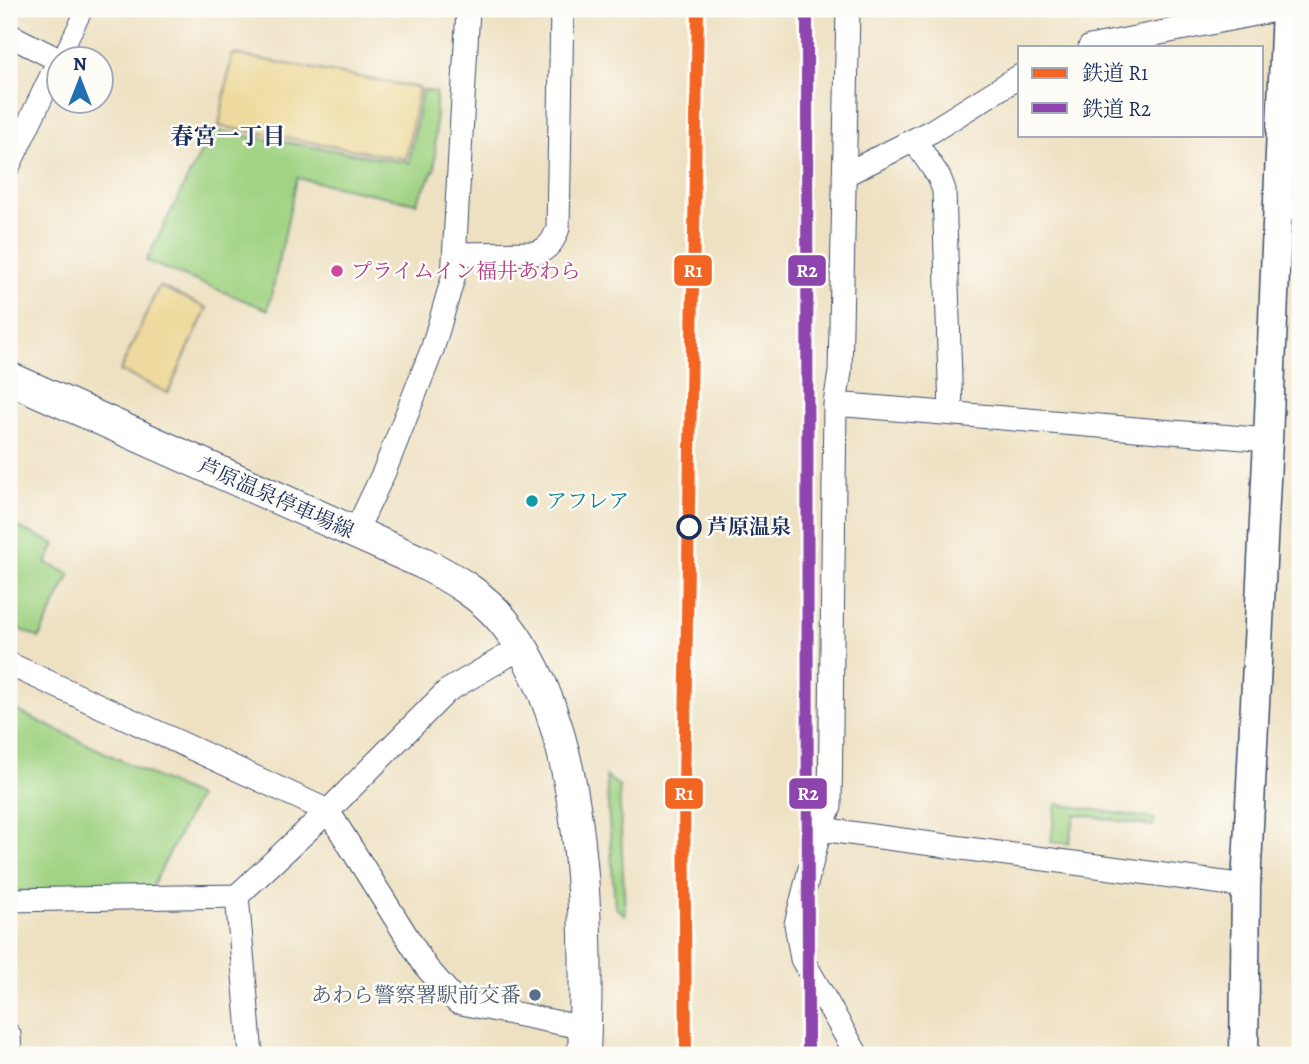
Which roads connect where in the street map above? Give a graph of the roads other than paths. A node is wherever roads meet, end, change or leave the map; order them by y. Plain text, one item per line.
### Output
1 (85, 9) edge
2 (468, 9) edge
3 (562, 9) edge
4 (848, 9) edge
5 (1280, 9) edge
6 (1286, 9) edge
7 (9, 35) edge
8 (66, 46) edge
9 (1095, 46) edge
10 (46, 54) edge
11 (1018, 77) edge
12 (46, 87) edge
13 (914, 140) junction
14 (9, 165) edge
15 (844, 176) junction
16 (1289, 208) edge
17 (456, 254) junction
18 (9, 378) edge
19 (835, 404) junction
20 (951, 412) junction
21 (1268, 440) junction
22 (355, 533) junction
23 (522, 647) junction
24 (9, 664) edge
25 (328, 811) junction
26 (820, 829) junction
27 (1246, 886) junction
28 (237, 896) junction
29 (9, 900) edge
30 (9, 1035) edge
31 (584, 1041) edge
32 (10, 1055) edge
33 (251, 1055) edge
34 (857, 1055) edge
35 (1244, 1055) edge

1 - 8 street
2 - 17 street
3 - 17 street
4 - 15 street
5 - 9 street
6 - 16 street
7 - 10 street
11 - 13 street
12 - 14 street
13 - 15 street
13 - 20 street
15 - 19 street
16 - 21 street
17 - 22 street
18 - 22 main road, 芦原温泉停車場線
19 - 20 street
19 - 26 street
20 - 21 street
21 - 27 street
22 - 23 main road, 芦原温泉停車場線
23 - 25 street
23 - 31 main road, 芦原温泉停車場線
24 - 25 street
25 - 28 street
25 - 31 street
26 - 27 street
26 - 34 street
27 - 35 street
28 - 29 street
28 - 33 street
30 - 32 street

